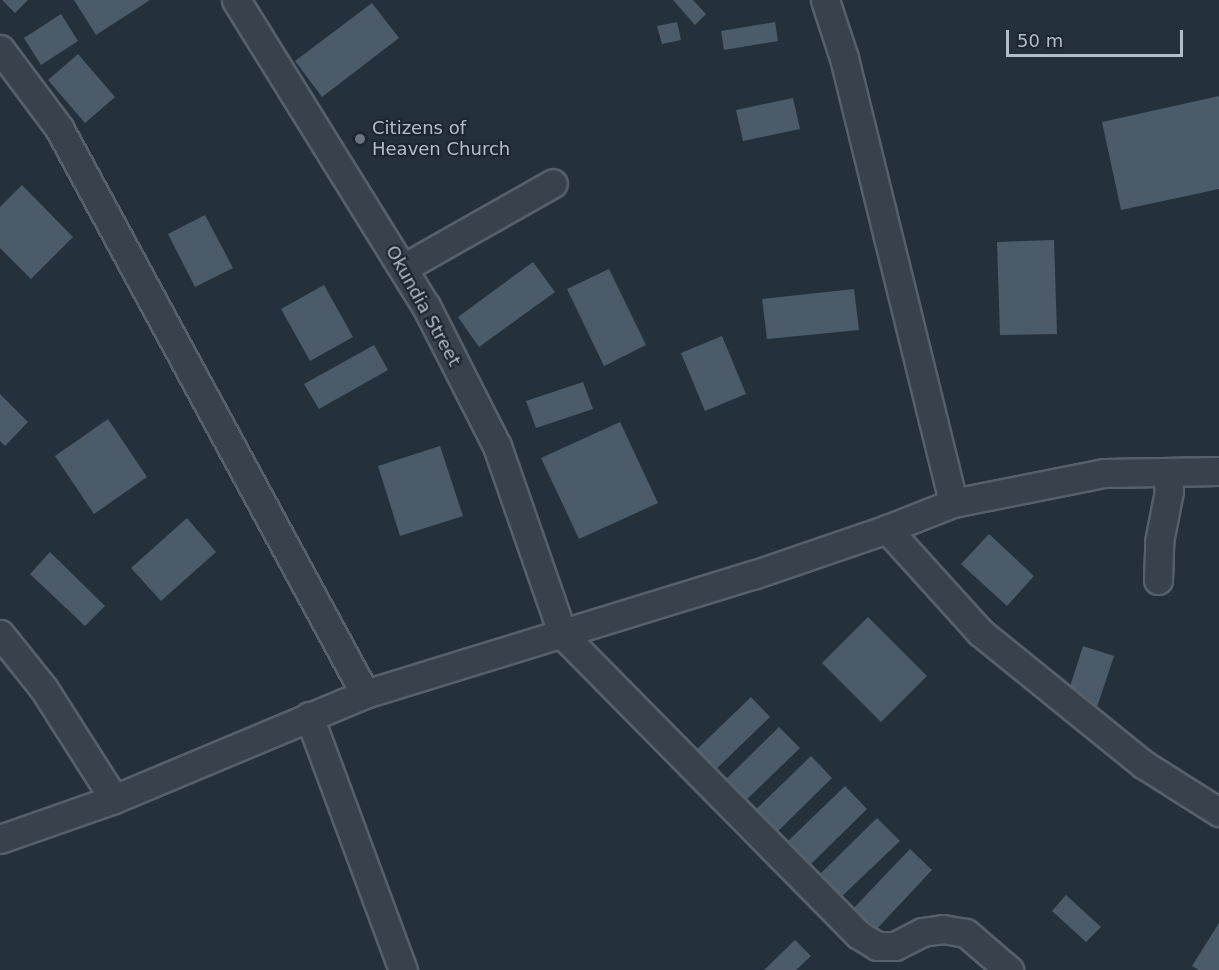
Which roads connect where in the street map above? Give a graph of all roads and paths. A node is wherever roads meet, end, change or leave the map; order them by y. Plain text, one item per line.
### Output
1 (236, 0) edge
2 (825, 0) edge
3 (0, 49) edge
4 (553, 183) dead end
5 (403, 268) junction
6 (1219, 471) edge
7 (1166, 472) junction
8 (953, 503) junction
9 (887, 529) junction
10 (1158, 580) dead end
11 (0, 634) edge
12 (563, 634) junction
13 (365, 694) junction
14 (309, 716) junction
15 (114, 799) junction
16 (1219, 812) edge
17 (0, 839) edge
18 (403, 970) edge
19 (1009, 970) edge

1 - 5 street, Okundia Street
2 - 8 street
3 - 13 street
4 - 5 street
5 - 12 street, Okundia Street
6 - 7 street
7 - 8 street
7 - 10 street
8 - 9 street
9 - 12 street
9 - 16 street
11 - 15 street
12 - 13 street
12 - 19 street
13 - 14 street
14 - 15 street
14 - 18 street
15 - 17 street

